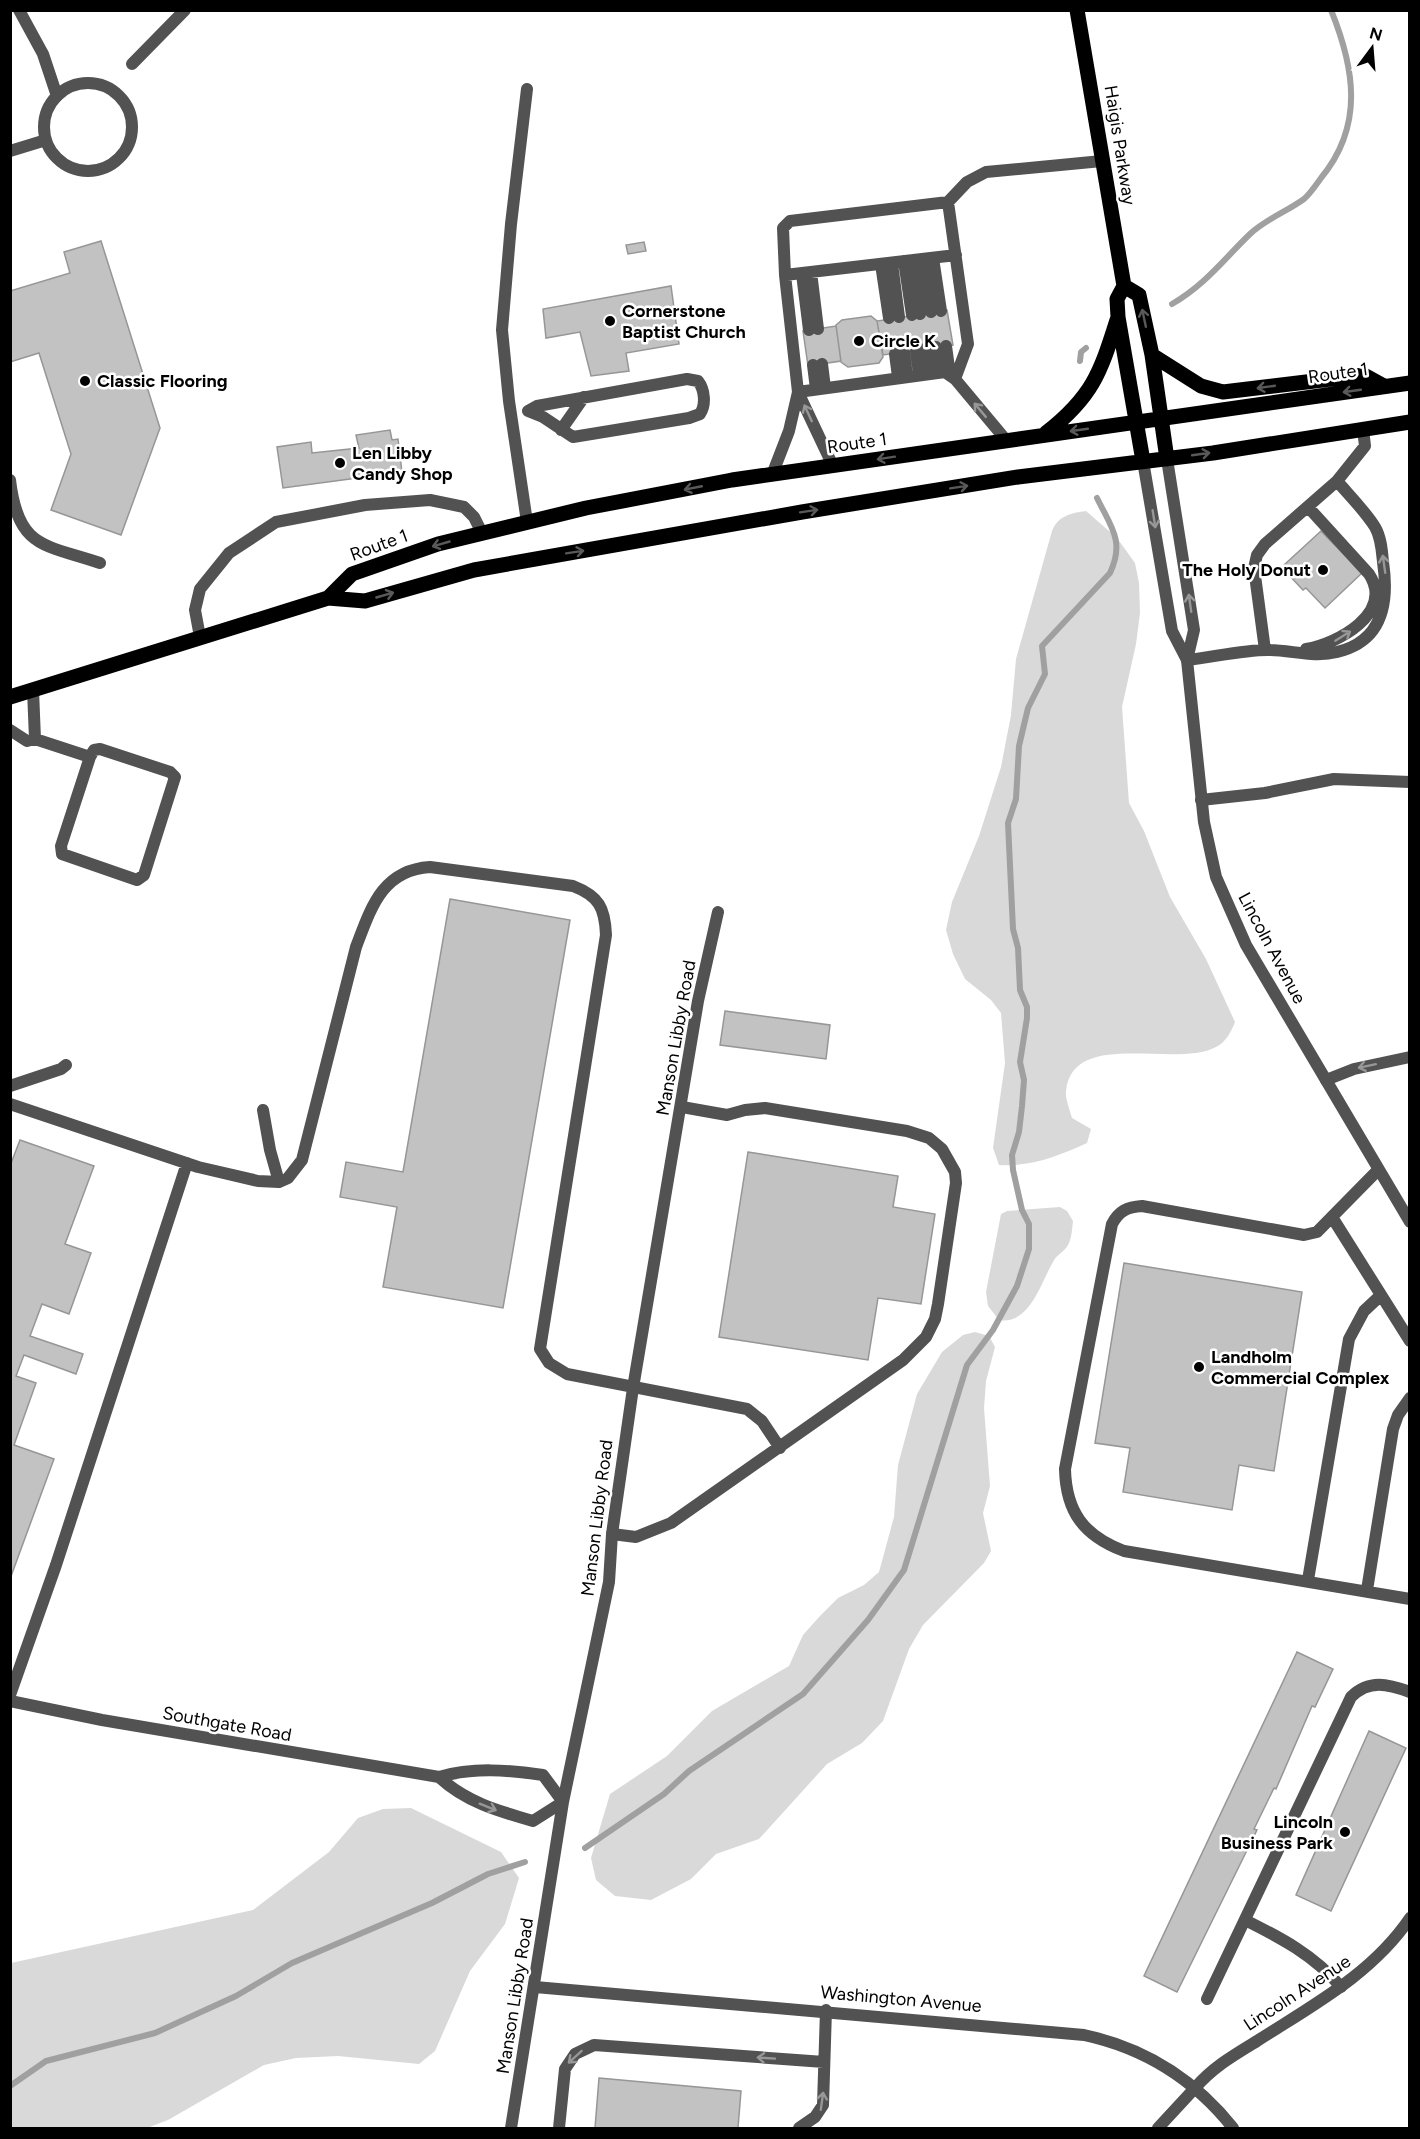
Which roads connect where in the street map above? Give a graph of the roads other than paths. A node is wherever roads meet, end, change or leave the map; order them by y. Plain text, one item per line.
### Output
1 (19, 10) edge
2 (185, 10) edge
3 (1077, 10) edge
4 (132, 64) dead end
5 (527, 89) dead end
6 (57, 96) junction
7 (46, 140) junction
8 (10, 151) edge
9 (1101, 161) junction
10 (948, 201) junction
11 (956, 255) junction
12 (908, 261) junction
13 (806, 273) junction
14 (785, 275) junction
15 (1124, 286) junction
16 (915, 315) junction
17 (1118, 317) junction
18 (813, 329) dead end
19 (920, 350) junction
20 (1152, 355) junction
21 (818, 364) dead end
22 (928, 375) junction
23 (1410, 383) edge
24 (1384, 386) junction
25 (821, 388) junction
26 (798, 392) junction
27 (584, 397) junction
28 (528, 411) junction
29 (511, 412) junction
30 (1161, 419) junction
31 (1137, 422) junction
32 (1410, 422) edge
33 (1363, 429) junction
34 (561, 430) junction
35 (1044, 435) junction
36 (1006, 440) junction
37 (1167, 459) junction
38 (1143, 461) junction
39 (833, 466) junction
40 (772, 475) junction
41 (10, 480) edge
42 (1337, 481) junction
43 (1308, 507) junction
44 (527, 522) junction
45 (482, 533) junction
46 (100, 563) dead end
47 (328, 597) junction
48 (200, 637) junction
49 (1265, 650) junction
50 (1287, 651) junction
51 (1187, 660) junction
52 (33, 690) junction
53 (10, 697) edge
54 (10, 730) edge
55 (35, 739) junction
56 (90, 757) junction
57 (1410, 782) edge
58 (1201, 800) junction
59 (718, 912) dead end
60 (1406, 1058) edge
61 (66, 1065) dead end
62 (1410, 1071) edge
63 (1326, 1080) junction
64 (10, 1086) edge
65 (10, 1104) edge
66 (682, 1107) junction
67 (263, 1110) dead end
68 (187, 1163) junction
69 (1378, 1170) junction
70 (279, 1182) junction
71 (1405, 1204) edge
72 (1332, 1217) junction
73 (1410, 1222) edge
74 (1380, 1296) junction
75 (1410, 1341) edge
76 (633, 1388) junction
77 (1410, 1398) edge
78 (780, 1448) junction
79 (612, 1534) junction
80 (1308, 1580) junction
81 (1367, 1590) junction
82 (1410, 1599) edge
83 (1410, 1692) edge
84 (10, 1695) edge
85 (10, 1701) edge
86 (439, 1777) junction
87 (563, 1802) junction
88 (1410, 1918) edge
89 (1245, 1920) junction
90 (535, 1987) junction
91 (1341, 1987) junction
92 (1207, 1999) dead end
93 (826, 2010) junction
94 (824, 2062) junction
95 (1195, 2088) junction
96 (511, 2128) edge
97 (559, 2128) edge
98 (799, 2128) edge
99 (1158, 2128) edge
100 (1233, 2128) edge

1 - 6 street
2 - 4 street
3 - 9 main road, Haigis Parkway
5 - 29 street
6 - 7 street
6 - 7 street
7 - 8 street
9 - 10 street
9 - 15 main road, Haigis Parkway
10 - 11 street
10 - 14 street
11 - 12 street
11 - 22 street
12 - 13 street
12 - 16 street
12 - 16 street
12 - 16 street
13 - 14 street
13 - 18 street
14 - 26 street
15 - 17 main road, Haigis Parkway
20 -> 15 main road, Haigis Parkway
17 - 31 main road, Haigis Parkway
17 - 35 main road
19 - 22 street
19 - 22 street
19 - 22 street
24 -> 20 main road
20 - 30 main road, Haigis Parkway
21 - 25 street
22 - 25 street
36 -> 22 street
23 - 24 main road, Route 1
24 -> 30 main road, Route 1
25 - 26 street
39 -> 26 street
26 - 40 street
27 - 28 street
27 - 34 street
27 - 34 street
28 - 29 street
28 - 34 street
29 - 44 street
30 - 31 main road, Route 1
30 - 37 main road, Haigis Parkway
31 -> 35 main road, Route 1
31 - 38 main road, Haigis Parkway
32 - 33 main road, Route 1
37 -> 33 main road, Route 1
33 - 42 street
35 - 36 main road, Route 1
36 -> 39 main road, Route 1
37 - 38 main road, Route 1
51 -> 37 street, Lincoln Avenue
47 -> 38 main road, Route 1
38 -> 51 street, Lincoln Avenue
39 - 40 main road, Route 1
40 -> 44 main road, Route 1
41 - 46 street
42 - 43 street
50 -> 42 street
43 - 49 street
50 -> 43 street
44 - 45 main road, Route 1
45 -> 47 main road, Route 1
45 - 48 street
47 - 48 main road, Route 1
48 - 52 main road, Route 1
49 - 50 street
49 - 51 street
51 - 58 street, Lincoln Avenue
52 - 53 main road, Route 1
52 - 55 street
54 - 55 street
55 - 56 street
56 - 56 street
57 - 58 street
58 - 63 street, Lincoln Avenue
59 - 66 street, Manson Libby Road
60 - 62 street
60 -> 63 street
61 - 64 street
63 - 69 street, Lincoln Avenue
65 - 68 street
66 - 76 street, Manson Libby Road
66 - 78 street
67 - 70 street
68 - 70 street
68 - 84 street
69 - 71 street, Lincoln Avenue
69 - 72 street
70 - 76 street
71 - 73 street, Lincoln Avenue
72 - 74 street
72 - 80 street
74 - 75 street
74 - 80 street
76 - 78 street
76 - 79 street, Manson Libby Road
77 - 81 street
78 - 79 street
79 - 87 street, Manson Libby Road
80 - 81 street
81 - 82 street
83 - 89 street
85 - 86 street, Southgate Road
86 - 87 street, Southgate Road
86 -> 87 street
87 - 90 street, Manson Libby Road
88 - 91 street, Lincoln Avenue
89 - 91 street
89 - 92 street
90 - 93 street, Washington Avenue
90 - 96 street, Manson Libby Road
91 - 95 street, Lincoln Avenue
93 - 94 street
93 - 95 street, Washington Avenue
94 -> 97 street
98 -> 94 street
95 - 99 street, Lincoln Avenue
95 - 100 street, Washington Avenue

